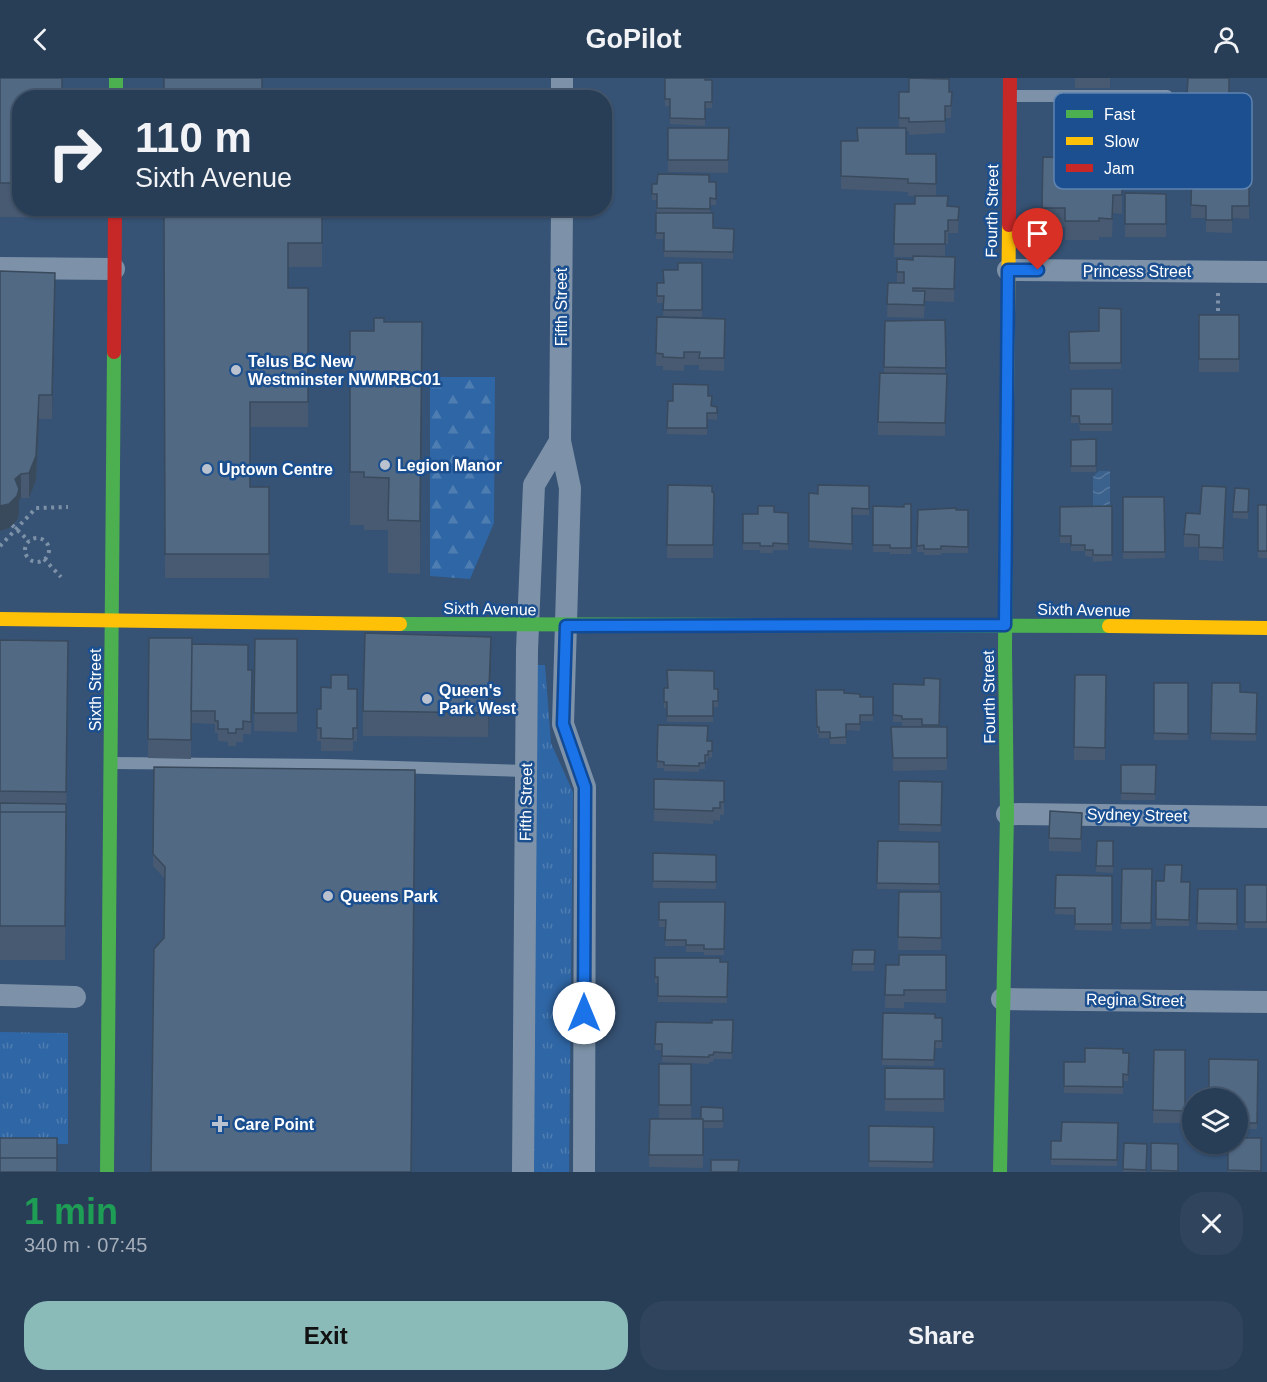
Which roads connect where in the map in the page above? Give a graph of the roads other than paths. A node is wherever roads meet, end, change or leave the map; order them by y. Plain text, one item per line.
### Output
1 (1010, 78) edge
2 (1010, 96) junction
3 (1054, 96) edge
4 (115, 216) edge
5 (562, 216) edge
6 (0, 268) edge
7 (114, 269) junction
8 (1008, 270) junction
9 (1267, 272) edge
10 (560, 441) junction
11 (0, 619) edge
12 (112, 620) junction
13 (1005, 625) junction
14 (528, 626) junction
15 (566, 626) junction
16 (1267, 628) edge
17 (111, 763) junction
18 (527, 771) junction
19 (1007, 814) junction
20 (1267, 817) edge
21 (1, 995) edge
22 (75, 997) dead end
23 (1002, 999) junction
24 (1267, 1002) edge
25 (107, 1172) edge
26 (523, 1172) edge
27 (584, 1172) edge
28 (1000, 1172) edge

1 - 2 street, Fourth Street
2 - 3 lane
2 - 8 street, Fourth Street
4 - 7 street, Sixth Street
5 - 10 street, Fifth Street
6 - 7 street
7 - 12 street, Sixth Street
8 - 9 street, Princess Street
8 - 13 street, Fourth Street
10 - 14 street, Fifth Street
10 - 15 street, Fifth Street
11 - 12 street, Sixth Avenue
12 - 14 street, Sixth Avenue
12 - 17 street, Sixth Street
13 - 15 street, Sixth Avenue
13 - 16 street, Sixth Avenue
13 - 19 street, Fourth Street
14 - 15 street, Sixth Avenue
14 - 18 street, Fifth Street
15 - 27 street, Fifth Street
17 - 18 lane
17 - 25 street, Sixth Street
18 - 26 street, Fifth Street
19 - 20 street, Sydney Street
19 - 23 street, Fourth Street
21 - 22 street
23 - 24 street, Regina Street
23 - 28 street, Fourth Street

